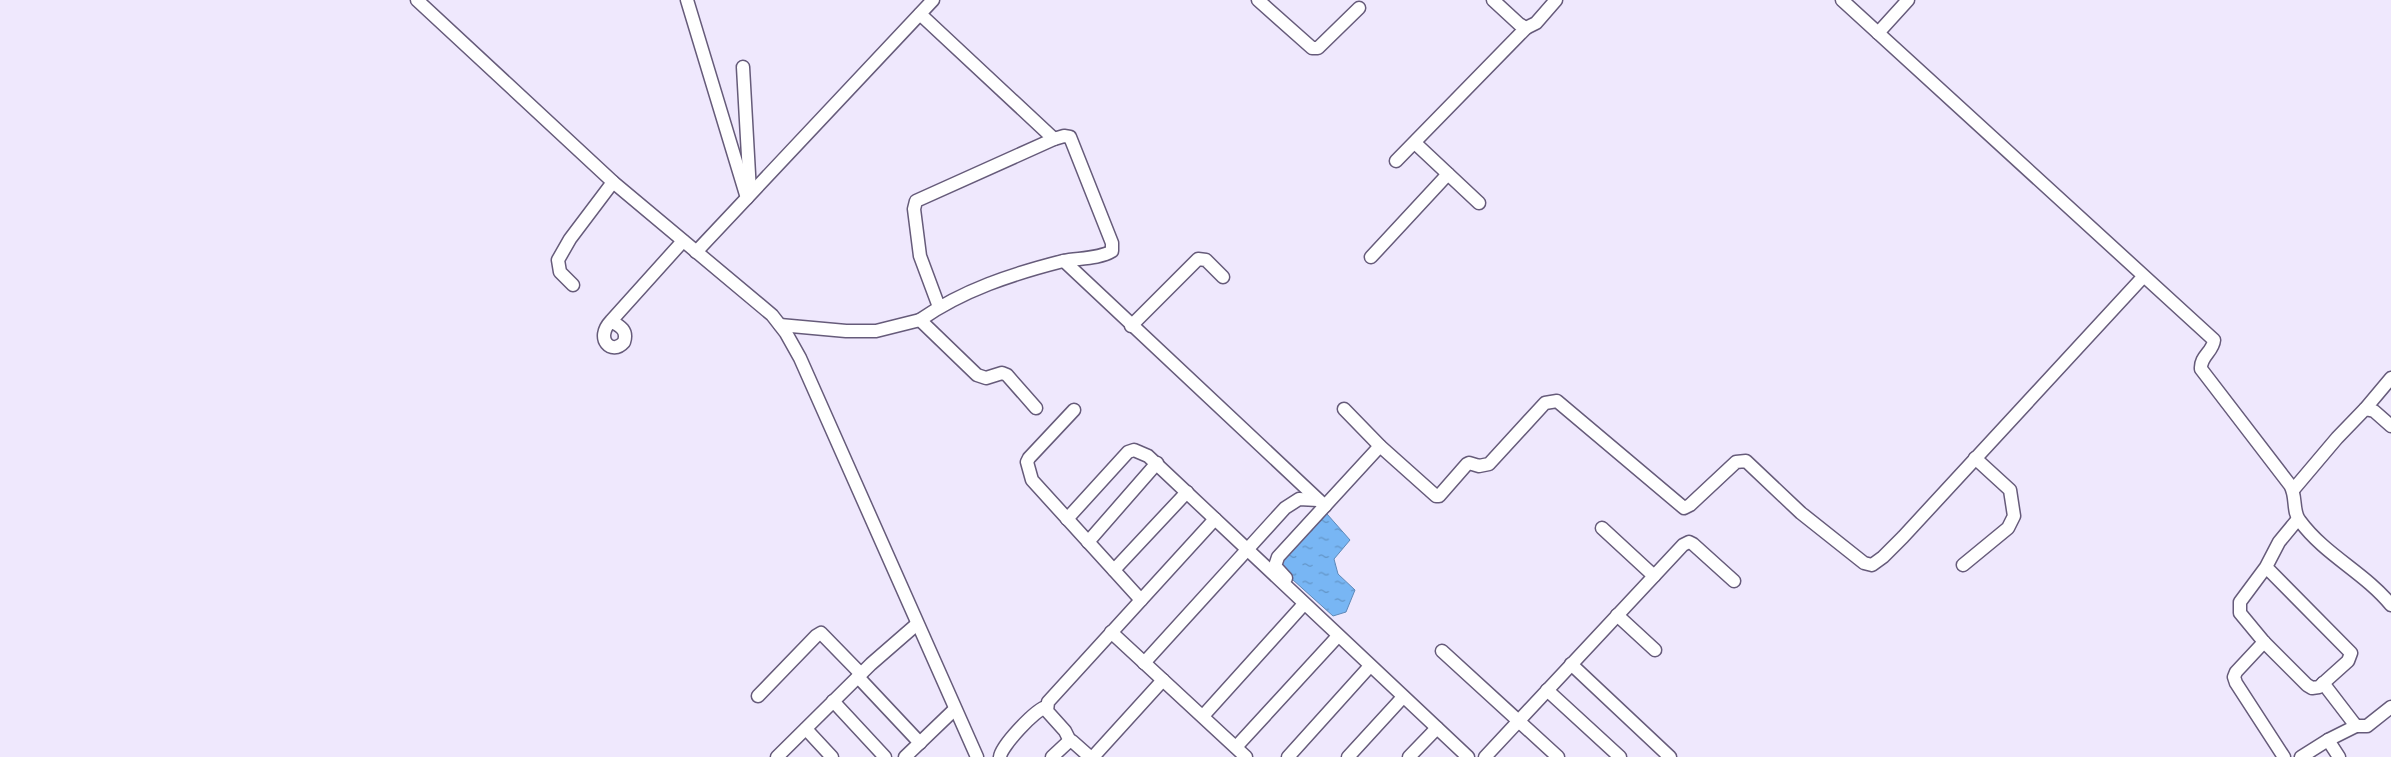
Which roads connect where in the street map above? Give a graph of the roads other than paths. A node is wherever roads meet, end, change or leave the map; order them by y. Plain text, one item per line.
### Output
1 (417, 0) edge
2 (687, 0) edge
3 (933, 0) edge
4 (1258, 0) edge
5 (1493, 0) edge
6 (1556, 0) edge
7 (1842, 0) edge
8 (1908, 0) edge
9 (1359, 8) dead end
10 (920, 14) junction
11 (1526, 28) junction
12 (1878, 33) junction
13 (743, 67) dead end
14 (1054, 139) junction
15 (1414, 143) junction
16 (1396, 161) dead end
17 (1448, 174) junction
18 (613, 182) junction
19 (749, 196) junction
20 (1479, 203) dead end
21 (683, 241) junction
22 (696, 252) junction
23 (1371, 258) dead end
24 (1064, 261) junction
25 (1223, 277) dead end
26 (2143, 277) junction
27 (572, 285) dead end
28 (939, 307) junction
29 (920, 320) junction
30 (610, 321) dead end
31 (780, 325) junction
32 (1131, 326) junction
33 (2391, 378) edge
34 (1036, 408) dead end
35 (1344, 409) dead end
36 (2365, 409) junction
37 (1074, 410) dead end
38 (2391, 426) edge
39 (1380, 446) junction
40 (1975, 458) junction
41 (1157, 463) junction
42 (2293, 490) junction
43 (1187, 492) junction
44 (1321, 503) junction
45 (1067, 519) junction
46 (2298, 519) junction
47 (1215, 520) junction
48 (1602, 528) dead end
49 (1088, 542) junction
50 (1247, 551) junction
51 (1963, 565) dead end
52 (2266, 567) junction
53 (1114, 570) junction
54 (1654, 576) junction
55 (1734, 581) dead end
56 (1141, 600) junction
57 (1304, 604) junction
58 (2391, 605) edge
59 (1617, 615) junction
60 (917, 624) junction
61 (1111, 632) junction
62 (1338, 636) junction
63 (2264, 642) junction
64 (1655, 650) dead end
65 (1442, 651) dead end
66 (1144, 663) junction
67 (1571, 664) junction
68 (1370, 666) junction
69 (859, 676) junction
70 (1163, 680) junction
71 (2322, 683) junction
72 (1547, 690) junction
73 (758, 696) dead end
74 (1403, 697) junction
75 (834, 701) junction
76 (1046, 707) junction
77 (2391, 707) edge
78 (955, 709) junction
79 (1203, 716) junction
80 (1519, 721) junction
81 (2356, 726) junction
82 (1437, 728) junction
83 (806, 729) junction
84 (2328, 740) junction
85 (1070, 741) junction
86 (920, 742) junction
87 (1236, 747) junction
88 (1462, 755) edge
89 (777, 757) edge
90 (832, 757) edge
91 (885, 757) edge
92 (905, 757) edge
93 (977, 757) edge
94 (1000, 757) edge
95 (1052, 757) edge
96 (1092, 757) edge
97 (1246, 757) edge
98 (1288, 757) edge
99 (1348, 757) edge
100 (1409, 757) edge
101 (1478, 757) edge
102 (1485, 757) edge
103 (1558, 757) edge
104 (1620, 757) edge
105 (1670, 757) edge
106 (2284, 757) edge
107 (2301, 757) edge
108 (2339, 757) edge

1 - 18 street
2 - 19 street
3 - 10 street
4 - 9 street
5 - 11 street
6 - 11 street
7 - 12 street
8 - 12 street
10 - 14 street
10 - 19 street
11 - 15 street
12 - 26 street
13 - 19 street
14 - 24 street
14 - 28 street
15 - 16 street
15 - 17 street
17 - 20 street
17 - 23 street
18 - 21 street
18 - 27 street
19 - 22 street
21 - 22 street
21 - 30 street
22 - 31 street
24 - 28 street
24 - 32 street
25 - 32 street
26 - 40 street
26 - 42 street
28 - 29 street
29 - 31 street
29 - 34 street
31 - 60 street
32 - 44 street
33 - 36 street
35 - 39 street
36 - 38 street
36 - 42 street
37 - 45 street
39 - 40 street
39 - 44 street
40 - 51 street
41 - 43 street
41 - 45 street
41 - 49 street
42 - 46 street
43 - 47 street
43 - 53 street
44 - 50 street
44 - 101 street
45 - 49 street
46 - 52 street
46 - 58 street
47 - 50 street
47 - 56 street
48 - 54 street
49 - 53 street
50 - 57 street
50 - 66 street
52 - 63 street
52 - 71 street
53 - 56 street
54 - 55 street
54 - 59 street
56 - 61 street
57 - 62 street
57 - 79 street
59 - 64 street
59 - 67 street
60 - 69 street
60 - 78 street
61 - 66 street
61 - 76 street
62 - 68 street
62 - 87 street
63 - 71 street
63 - 106 street
65 - 80 street
66 - 70 street
67 - 72 street
67 - 105 street
68 - 74 street
68 - 98 street
69 - 73 street
69 - 75 street
69 - 86 street
70 - 79 street
70 - 96 street
71 - 81 street
72 - 80 street
72 - 104 street
74 - 82 street
74 - 99 street
75 - 83 street
75 - 91 street
76 - 85 street
76 - 94 street
77 - 81 street
78 - 86 street
78 - 93 street
79 - 87 street
80 - 102 street
80 - 103 street
81 - 84 street
82 - 88 street
82 - 100 street
83 - 89 street
83 - 90 street
84 - 107 street
84 - 108 street
85 - 95 street
85 - 96 street
86 - 92 street
87 - 97 street

